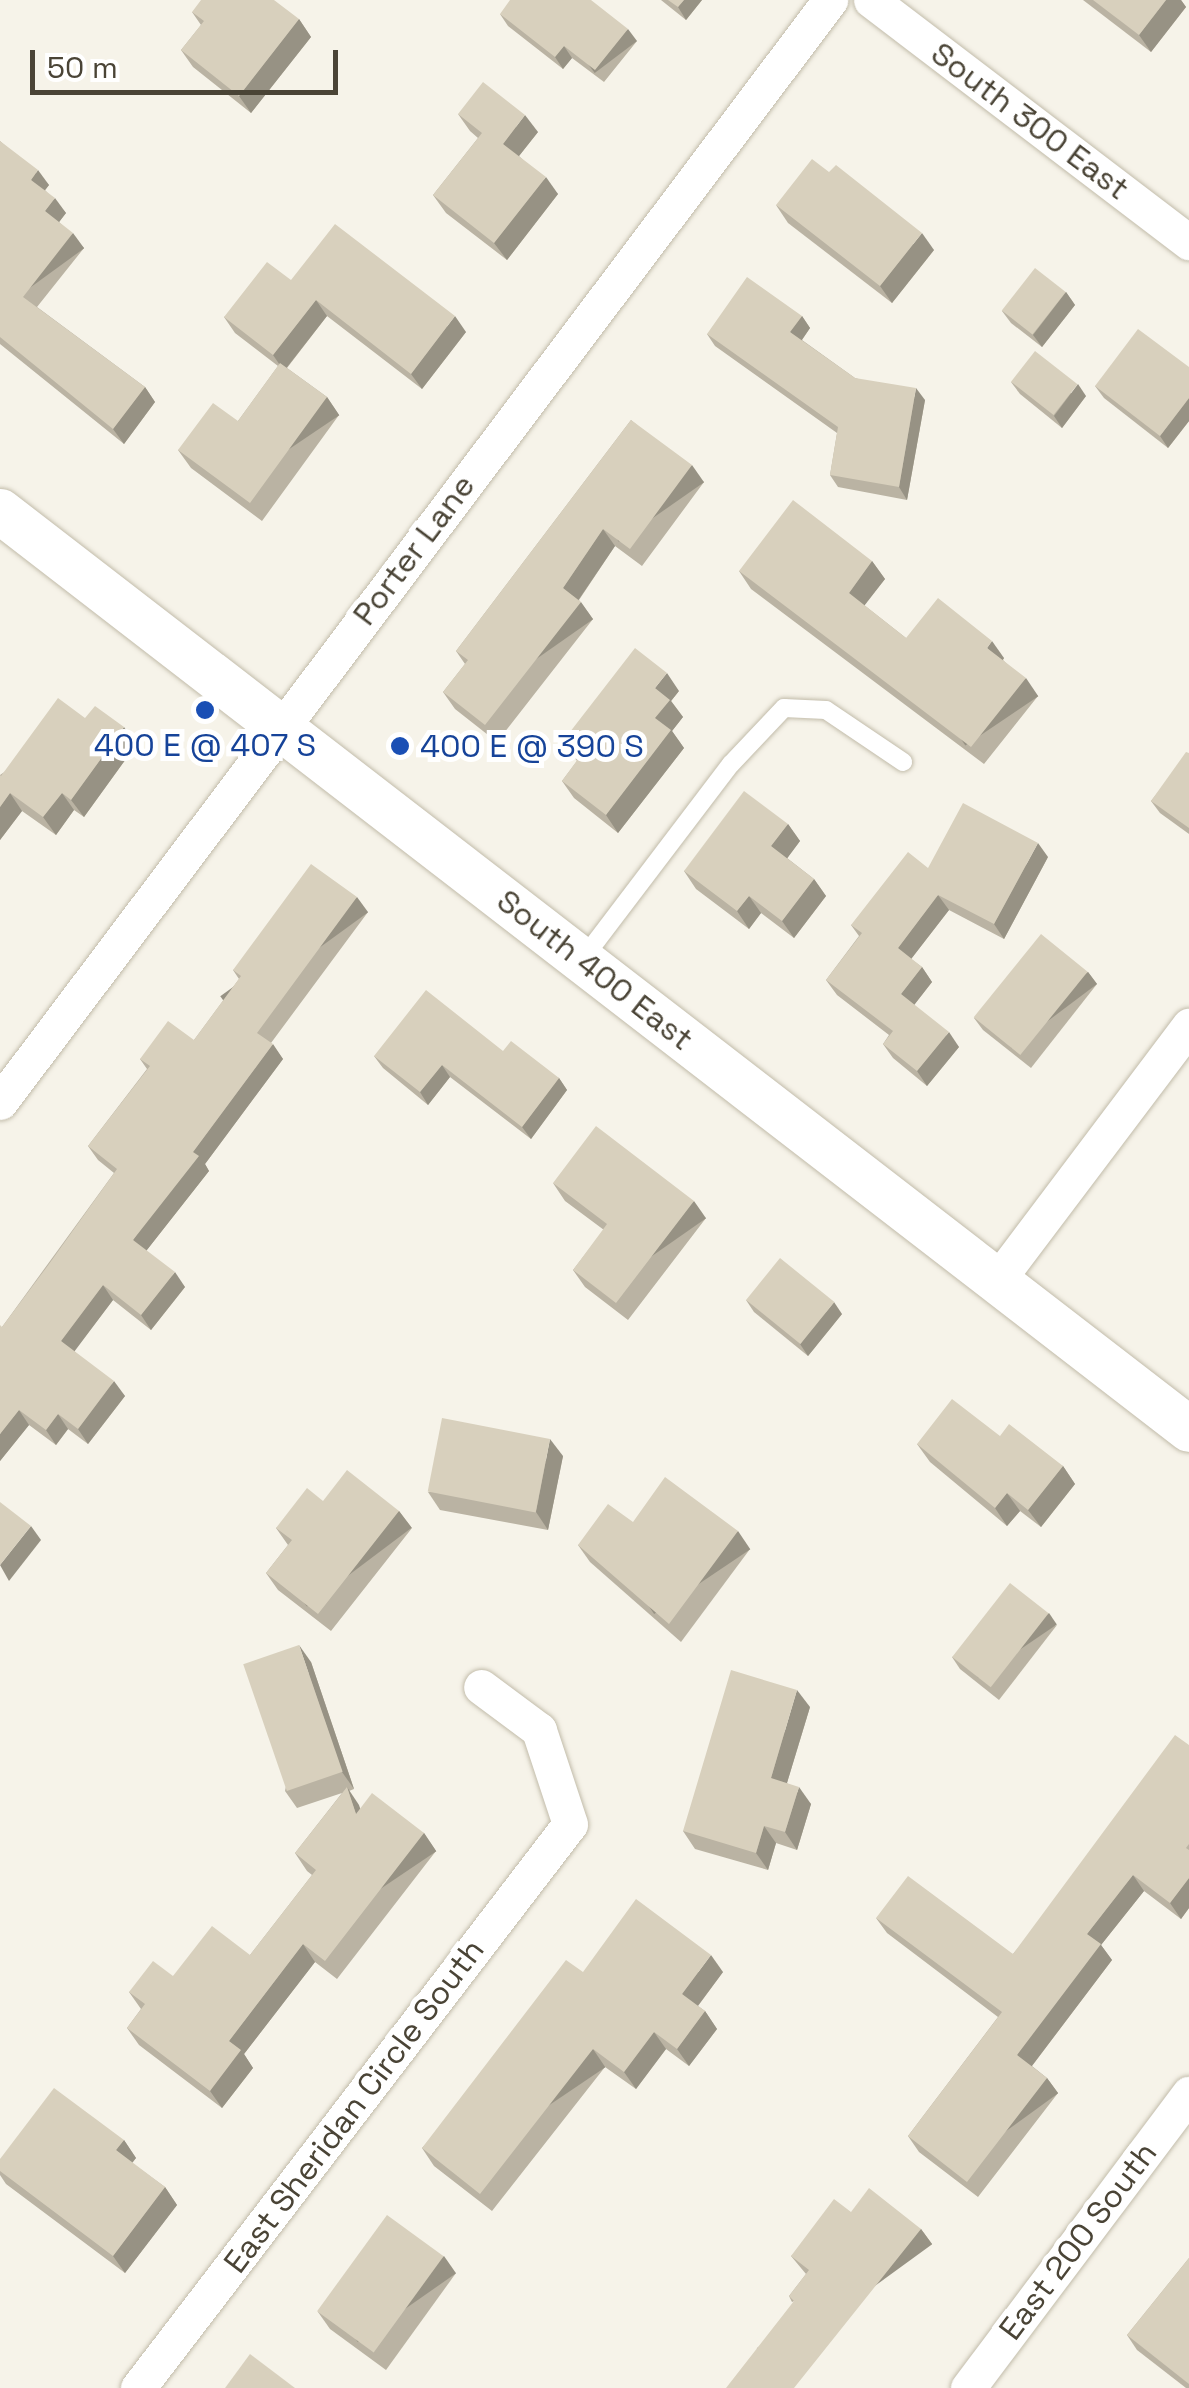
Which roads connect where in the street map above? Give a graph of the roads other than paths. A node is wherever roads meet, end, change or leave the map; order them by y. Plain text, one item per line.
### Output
1 (830, 0) edge
2 (872, 0) edge
3 (1189, 242) edge
4 (0, 511) edge
5 (281, 726) junction
6 (903, 762) dead end
7 (582, 960) junction
8 (1189, 1026) edge
9 (0, 1102) edge
10 (996, 1282) junction
11 (1189, 1429) edge
12 (481, 1687) dead end
13 (1189, 2094) edge
14 (138, 2388) edge
15 (968, 2388) edge

1 - 5 street, Porter Lane
2 - 3 street, South 300 East
4 - 5 street, South 400 East
5 - 7 street, South 400 East
5 - 9 street, Porter Lane
6 - 7 lane
7 - 10 street, South 400 East
8 - 10 street
10 - 11 street, South 400 East
12 - 14 street, East Sheridan Circle South
13 - 15 street, East 200 South

